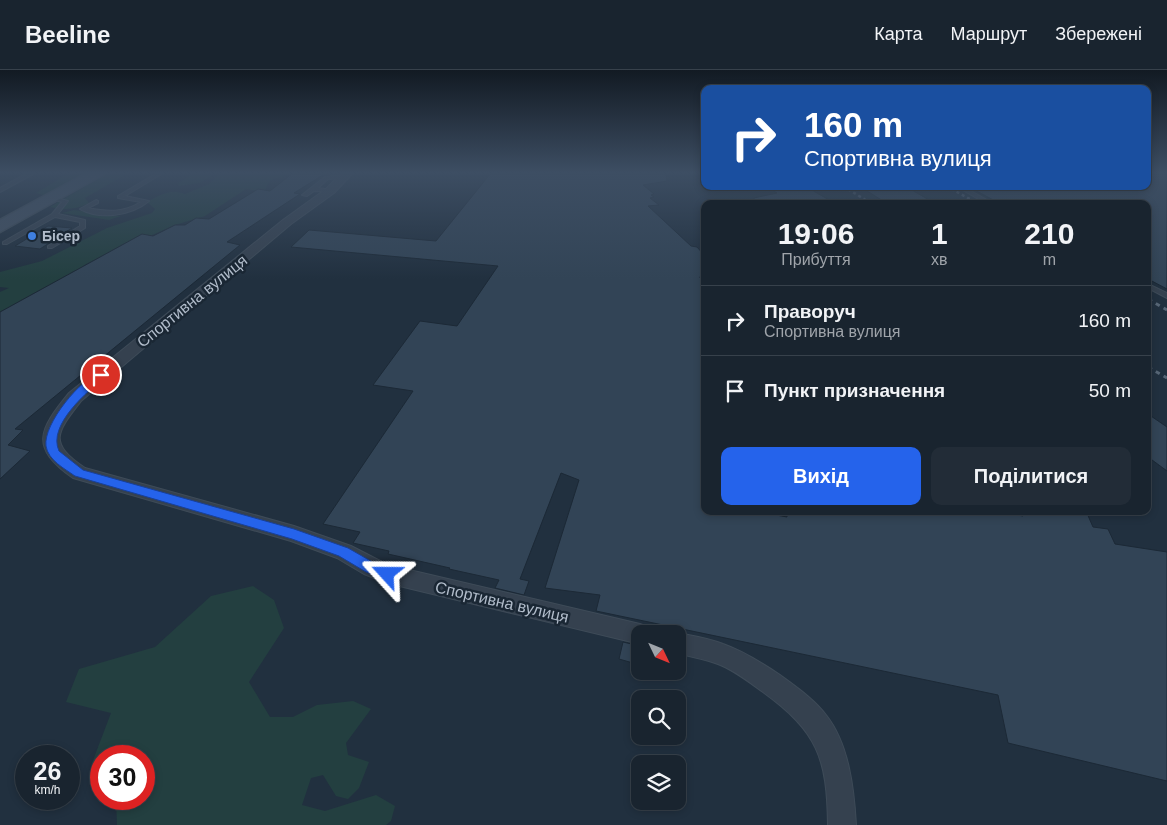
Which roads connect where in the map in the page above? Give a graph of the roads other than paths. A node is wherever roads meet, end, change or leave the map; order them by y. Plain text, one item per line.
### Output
1 (35, 208) edge
2 (59, 208) edge
3 (84, 208) edge
4 (134, 208) edge
5 (302, 208) edge
6 (54, 215) junction
7 (0, 227) edge
8 (5, 243) dead end
9 (50, 247) dead end
10 (1151, 288) edge
11 (1167, 296) edge
12 (631, 632) edge
13 (686, 645) edge
14 (842, 825) edge

1 - 7 main road
2 - 6 lane
3 - 4 lane
5 - 12 street, Спортивна вулиця
6 - 8 lane
6 - 9 lane
10 - 11 lane
13 - 14 street

